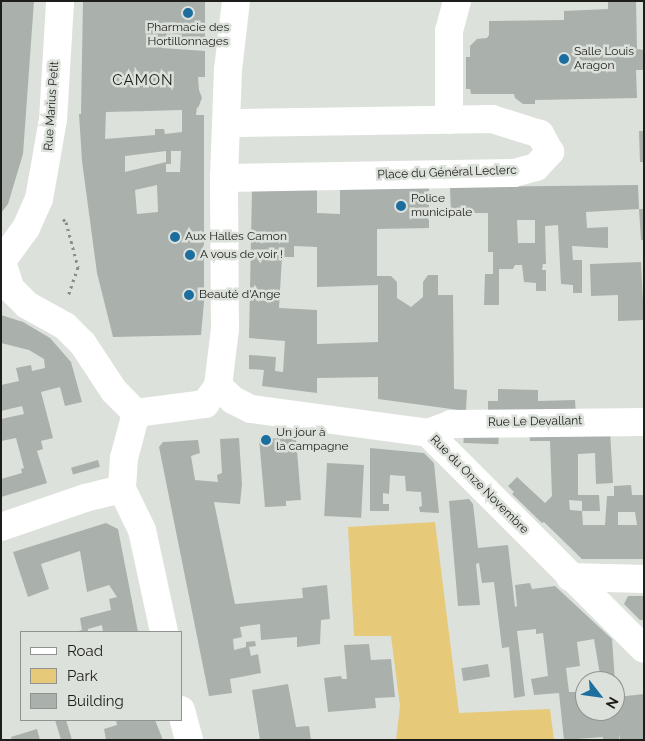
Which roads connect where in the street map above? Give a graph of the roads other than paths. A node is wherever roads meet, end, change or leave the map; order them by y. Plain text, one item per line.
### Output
1 (60, 1) edge
2 (236, 1) edge
3 (456, 1) edge
4 (449, 120) junction
5 (226, 124) junction
6 (224, 178) junction
7 (2, 262) edge
8 (218, 386) junction
9 (136, 414) junction
10 (644, 422) edge
11 (428, 433) junction
12 (122, 489) junction
13 (1, 527) edge
14 (570, 577) junction
15 (644, 579) edge
16 (164, 631) edge
17 (644, 649) edge
18 (182, 714) edge
19 (189, 740) edge

1 - 7 street, Rue Marius Petit
2 - 5 street
3 - 4 street
4 - 5 street, Place du Général Leclerc
4 - 6 street, Place du Général Leclerc
5 - 6 street
6 - 8 street
7 - 9 street, Rue Marius Petit
8 - 9 street
8 - 11 street, Rue du Onze Novembre
9 - 12 street
10 - 11 street, Rue Le Devallant
11 - 14 street, Rue du Onze Novembre
12 - 13 street
12 - 16 street
14 - 15 street
14 - 17 street, Rue du Onze Novembre
18 - 19 street

